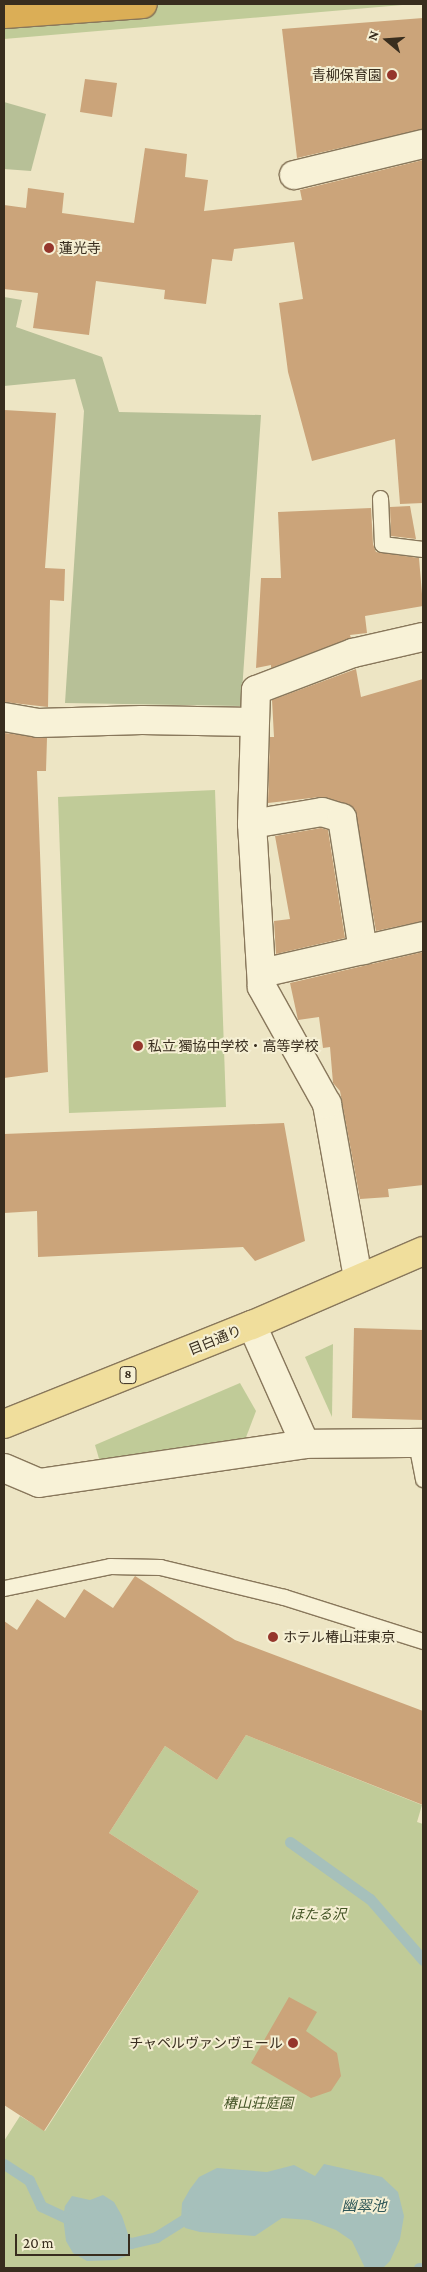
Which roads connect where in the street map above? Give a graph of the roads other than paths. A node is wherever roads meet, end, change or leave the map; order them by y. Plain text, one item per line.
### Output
1 (143, 4) edge
2 (4, 14) edge
3 (423, 144) edge
4 (294, 176) dead end
5 (380, 498) dead end
6 (423, 549) edge
7 (423, 637) edge
8 (4, 717) edge
9 (253, 722) junction
10 (252, 824) junction
11 (423, 936) edge
12 (363, 950) junction
13 (262, 973) junction
14 (423, 1251) edge
15 (358, 1278) junction
16 (252, 1325) junction
17 (4, 1424) edge
18 (420, 1443) edge
19 (305, 1444) junction
20 (4, 1468) edge
21 (423, 1479) edge
22 (4, 1588) edge
23 (423, 1641) edge

1 - 2 highway
3 - 4 street
5 - 6 lane
7 - 9 street
8 - 9 street
9 - 10 street
10 - 12 street
10 - 13 street
11 - 12 street
12 - 13 street
13 - 15 street
14 - 15 main road, 目白通り / 8
15 - 16 main road, 目白通り / 8
16 - 17 main road, 目白通り / 8
16 - 19 street
18 - 19 street
18 - 21 lane
19 - 20 street
22 - 23 lane

